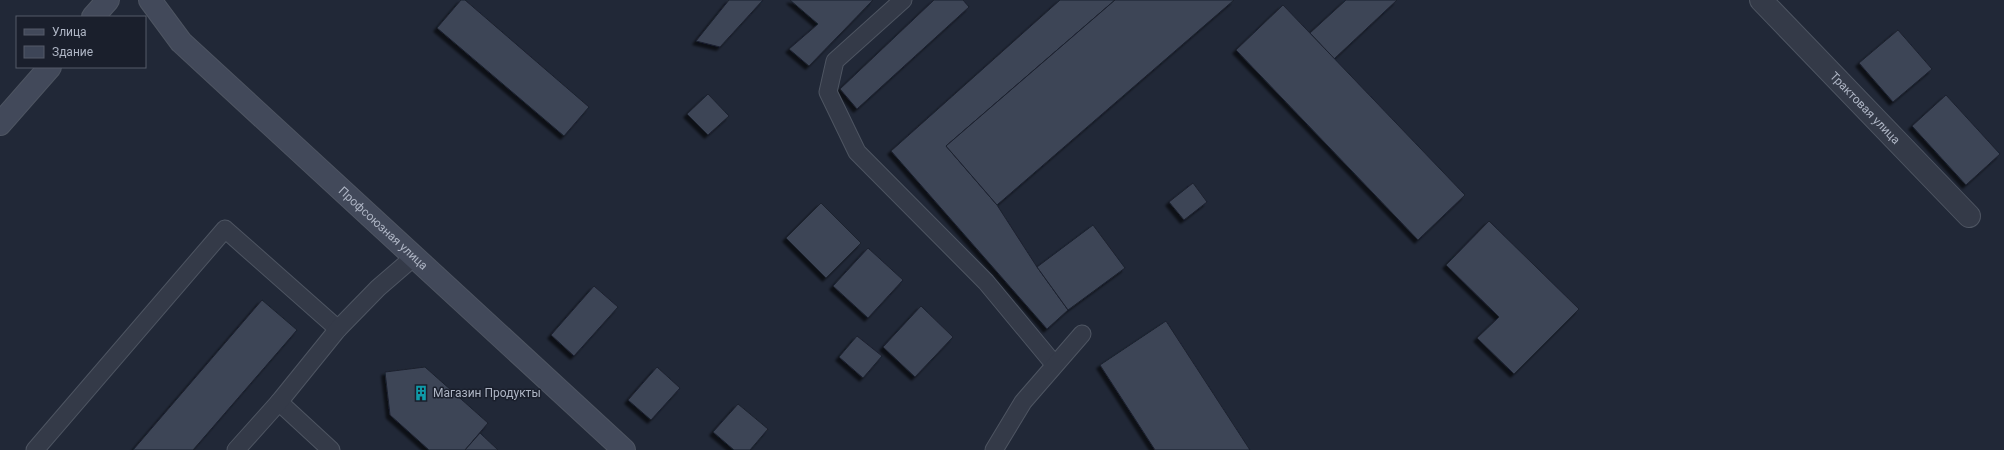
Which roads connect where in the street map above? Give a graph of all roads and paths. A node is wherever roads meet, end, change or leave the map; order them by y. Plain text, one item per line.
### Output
1 (108, 0) edge
2 (150, 0) edge
3 (903, 0) edge
4 (1761, 0) edge
5 (94, 16) edge
6 (49, 68) edge
7 (0, 124) edge
8 (1969, 216) dead end
9 (415, 256) junction
10 (338, 329) junction
11 (1082, 334) dead end
12 (1054, 364) junction
13 (279, 402) junction
14 (35, 450) edge
15 (236, 450) edge
16 (330, 450) edge
17 (624, 450) edge
18 (994, 450) edge

1 - 5 main road
2 - 9 main road, Профсоюзная улица
3 - 12 lane
4 - 8 street, Трактовая улица
6 - 7 main road
9 - 10 lane
9 - 17 main road, Профсоюзная улица
10 - 13 lane
10 - 14 lane
11 - 12 lane
12 - 18 lane
13 - 15 lane
13 - 16 lane

